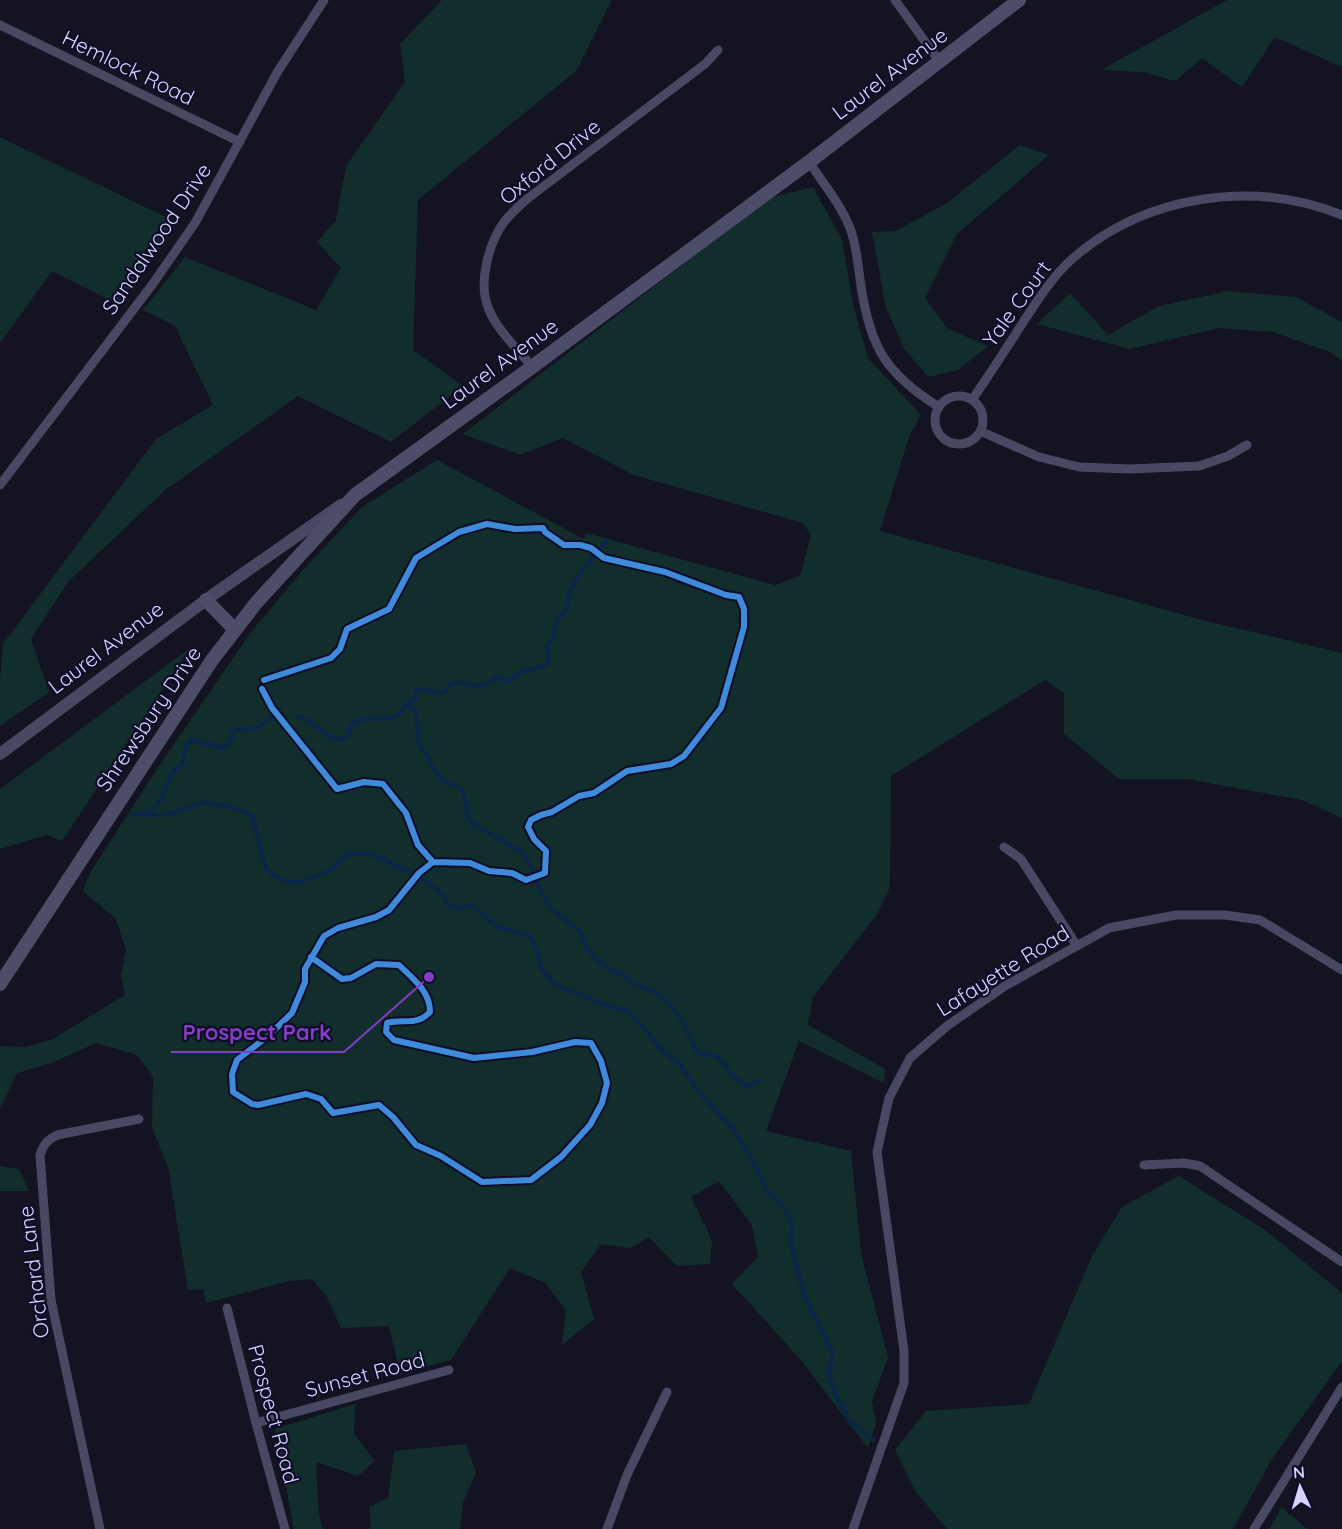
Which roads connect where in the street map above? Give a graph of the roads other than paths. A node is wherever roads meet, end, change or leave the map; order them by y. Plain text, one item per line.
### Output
1 (324, 0) edge
2 (895, 0) edge
3 (1019, 0) edge
4 (0, 26) edge
5 (717, 50) dead end
6 (940, 62) junction
7 (240, 142) junction
8 (809, 162) junction
9 (1342, 215) edge
10 (532, 367) junction
11 (972, 400) junction
12 (939, 407) junction
13 (980, 431) junction
14 (1247, 445) dead end
15 (0, 485) edge
16 (355, 495) junction
17 (206, 600) junction
18 (235, 630) junction
19 (0, 754) edge
20 (1004, 847) dead end
21 (1077, 946) junction
22 (1342, 970) edge
23 (0, 984) edge
24 (139, 1119) dead end
25 (1144, 1165) dead end
26 (1342, 1262) edge
27 (227, 1308) dead end
28 (449, 1370) dead end
29 (1342, 1387) edge
30 (667, 1392) dead end
31 (255, 1423) junction
32 (100, 1529) edge
33 (285, 1529) edge
34 (607, 1529) edge
35 (853, 1529) edge
36 (1254, 1529) edge

1 - 7 street, Sandalwood Drive
2 - 6 street
3 - 6 main road, Laurel Avenue
4 - 7 street, Hemlock Road
5 - 10 street, Oxford Drive
6 - 8 main road, Laurel Avenue
7 - 15 street, Sandalwood Drive
8 - 10 main road, Laurel Avenue
8 - 12 street
9 - 11 street, Yale Court
10 - 16 main road, Laurel Avenue
11 - 12 street
11 - 13 street
12 - 13 street
13 - 14 street
16 - 17 street, Laurel Avenue
16 - 18 main road, Shrewsbury Drive
17 - 18 main road
17 - 19 street, Laurel Avenue
18 - 23 main road, Shrewsbury Drive
20 - 21 street
21 - 22 street, Lafayette Road
21 - 35 street, Lafayette Road
24 - 32 street, Orchard Lane
25 - 26 street
27 - 31 street, Prospect Road
28 - 31 street, Sunset Road
29 - 36 street
30 - 34 street
31 - 33 street, Prospect Road

